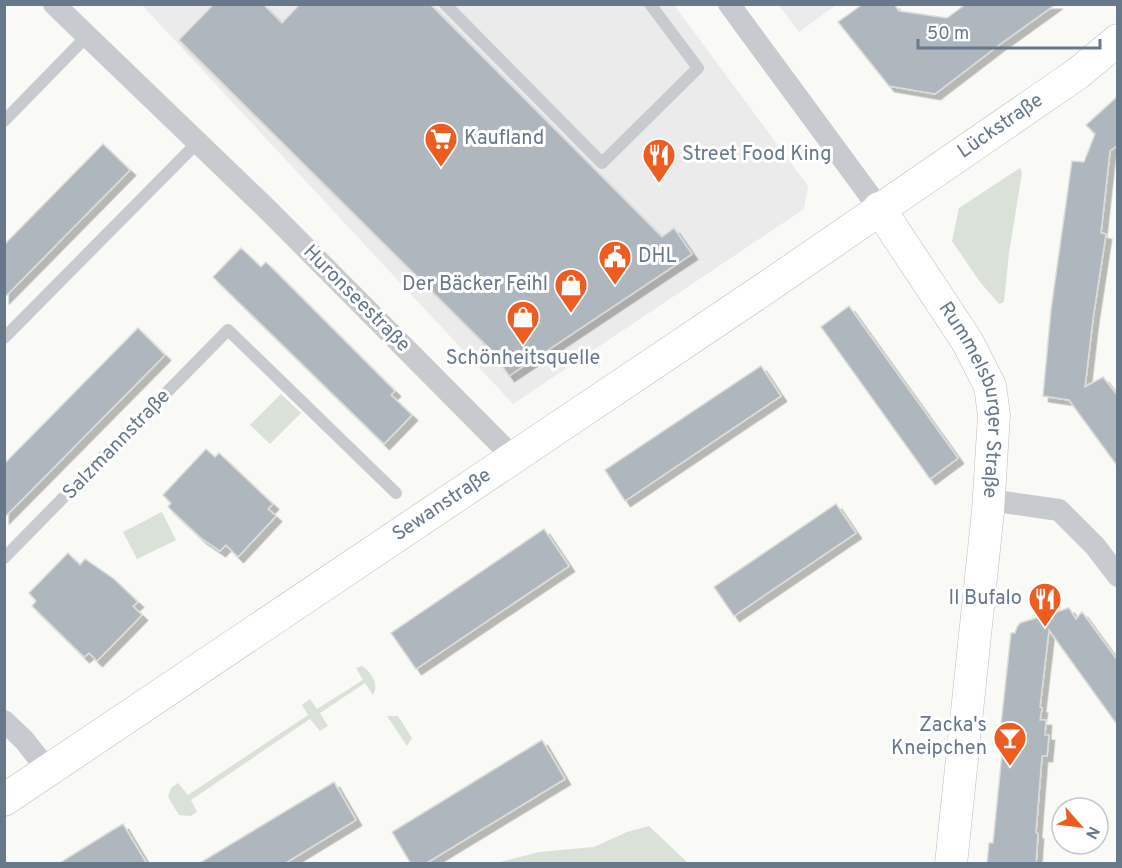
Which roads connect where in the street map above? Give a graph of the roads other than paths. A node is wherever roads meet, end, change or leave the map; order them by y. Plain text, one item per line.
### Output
1 (54, 4) edge
2 (445, 4) edge
3 (650, 4) edge
4 (729, 4) edge
5 (86, 37) junction
6 (1118, 40) edge
7 (4, 121) edge
8 (198, 142) junction
9 (879, 208) junction
10 (4, 339) edge
11 (513, 457) junction
12 (396, 493) dead end
13 (989, 500) junction
14 (4, 558) edge
15 (1118, 576) edge
16 (4, 722) edge
17 (48, 770) junction
18 (4, 800) edge
19 (951, 864) edge

1 - 5 street, Huronseestraße
2 - 3 lane
4 - 9 street, Rummelsburger Straße
5 - 7 lane
5 - 8 street, Huronseestraße
6 - 9 street, Lückstraße
8 - 10 lane
8 - 11 street, Huronseestraße
9 - 11 street, Sewanstraße
9 - 13 street, Rummelsburger Straße
11 - 17 street, Sewanstraße
12 - 14 lane, Salzmannstraße
13 - 15 street
13 - 19 street, Rummelsburger Straße
16 - 17 street
17 - 18 street, Sewanstraße

